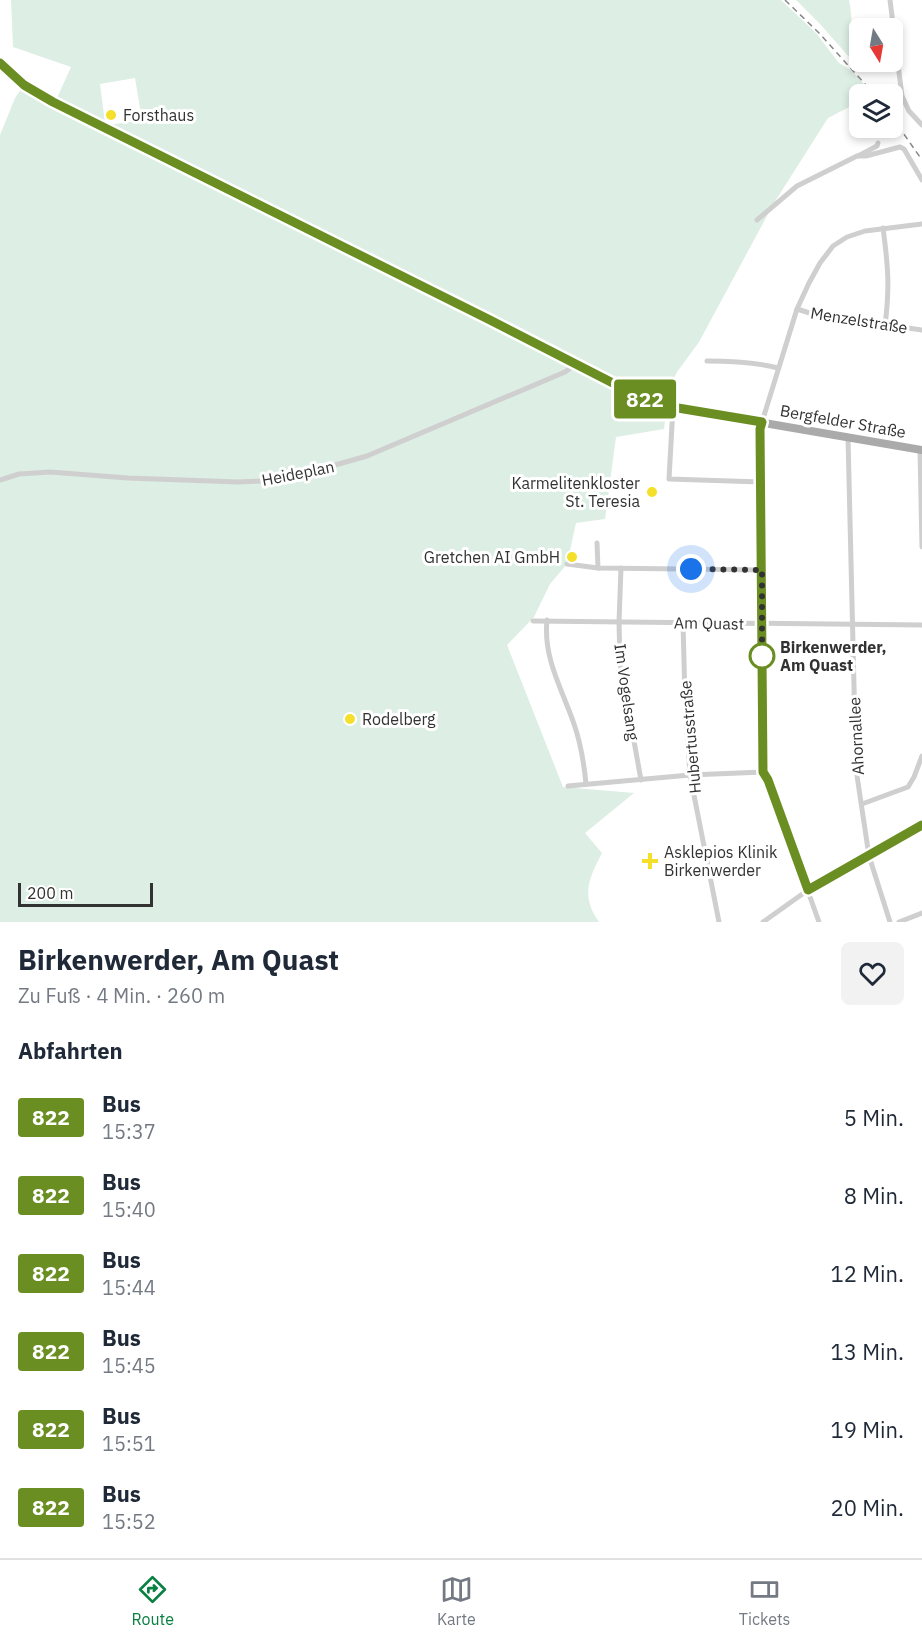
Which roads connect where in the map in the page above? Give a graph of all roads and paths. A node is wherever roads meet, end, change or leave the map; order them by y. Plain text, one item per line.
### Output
1 (890, 0) edge
2 (0, 63) edge
3 (922, 125) edge
4 (878, 143) dead end
5 (856, 156) junction
6 (922, 179) edge
7 (757, 220) dead end
8 (922, 224) edge
9 (883, 228) junction
10 (797, 309) junction
11 (885, 325) junction
12 (922, 330) edge
13 (707, 362) dead end
14 (576, 364) junction
15 (778, 368) junction
16 (673, 407) junction
17 (762, 422) junction
18 (848, 437) junction
19 (921, 450) edge
20 (0, 480) edge
21 (761, 482) junction
22 (597, 543) dead end
23 (922, 547) edge
24 (567, 564) dead end
25 (598, 568) junction
26 (621, 568) junction
27 (762, 570) junction
28 (547, 620) junction
29 (533, 621) dead end
30 (619, 622) junction
31 (683, 623) junction
32 (761, 624) junction
33 (852, 625) junction
34 (922, 626) edge
35 (922, 756) edge
36 (763, 772) junction
37 (690, 775) junction
38 (641, 780) junction
39 (586, 784) junction
40 (568, 786) dead end
41 (862, 804) junction
42 (922, 825) edge
43 (869, 856) junction
44 (808, 890) junction
45 (922, 913) edge
46 (718, 922) edge
47 (763, 922) edge
48 (819, 922) edge
49 (890, 922) edge
50 (898, 922) edge

1 - 3 street
2 - 14 main road, Bergfelder Straße
4 - 5 street
5 - 6 street
5 - 7 street
8 - 9 street
9 - 10 street
9 - 11 street
10 - 11 street, Menzelstraße
10 - 15 street
11 - 12 street, Menzelstraße
13 - 15 street
14 - 16 main road, Bergfelder Straße
14 - 20 street, Heideplan
15 - 17 street
16 - 17 main road, Bergfelder Straße
16 - 21 street
17 - 18 main road, Bergfelder Straße
17 - 21 street
18 - 19 main road, Bergfelder Straße
18 - 33 street, Ahornallee
19 - 23 street
21 - 27 street
22 - 25 street
24 - 25 street
25 - 26 street
26 - 27 street
26 - 30 street, Im Vogelsang
27 - 32 street
28 - 29 street, Am Quast
28 - 30 street, Am Quast
28 - 39 street
30 - 31 street, Am Quast
30 - 38 street, Im Vogelsang
31 - 32 street, Am Quast
31 - 37 street, Hubertusstraße
32 - 33 street, Am Quast
32 - 36 street
33 - 34 street, Am Quast
33 - 41 street, Ahornallee
35 - 41 street
36 - 37 street
36 - 44 street
37 - 38 street
37 - 46 street, Hubertusstraße
38 - 39 street
39 - 40 street
41 - 43 street, Ahornallee
42 - 43 street
43 - 44 street
43 - 49 street, Ahornallee
44 - 47 street
44 - 48 street
45 - 50 street

